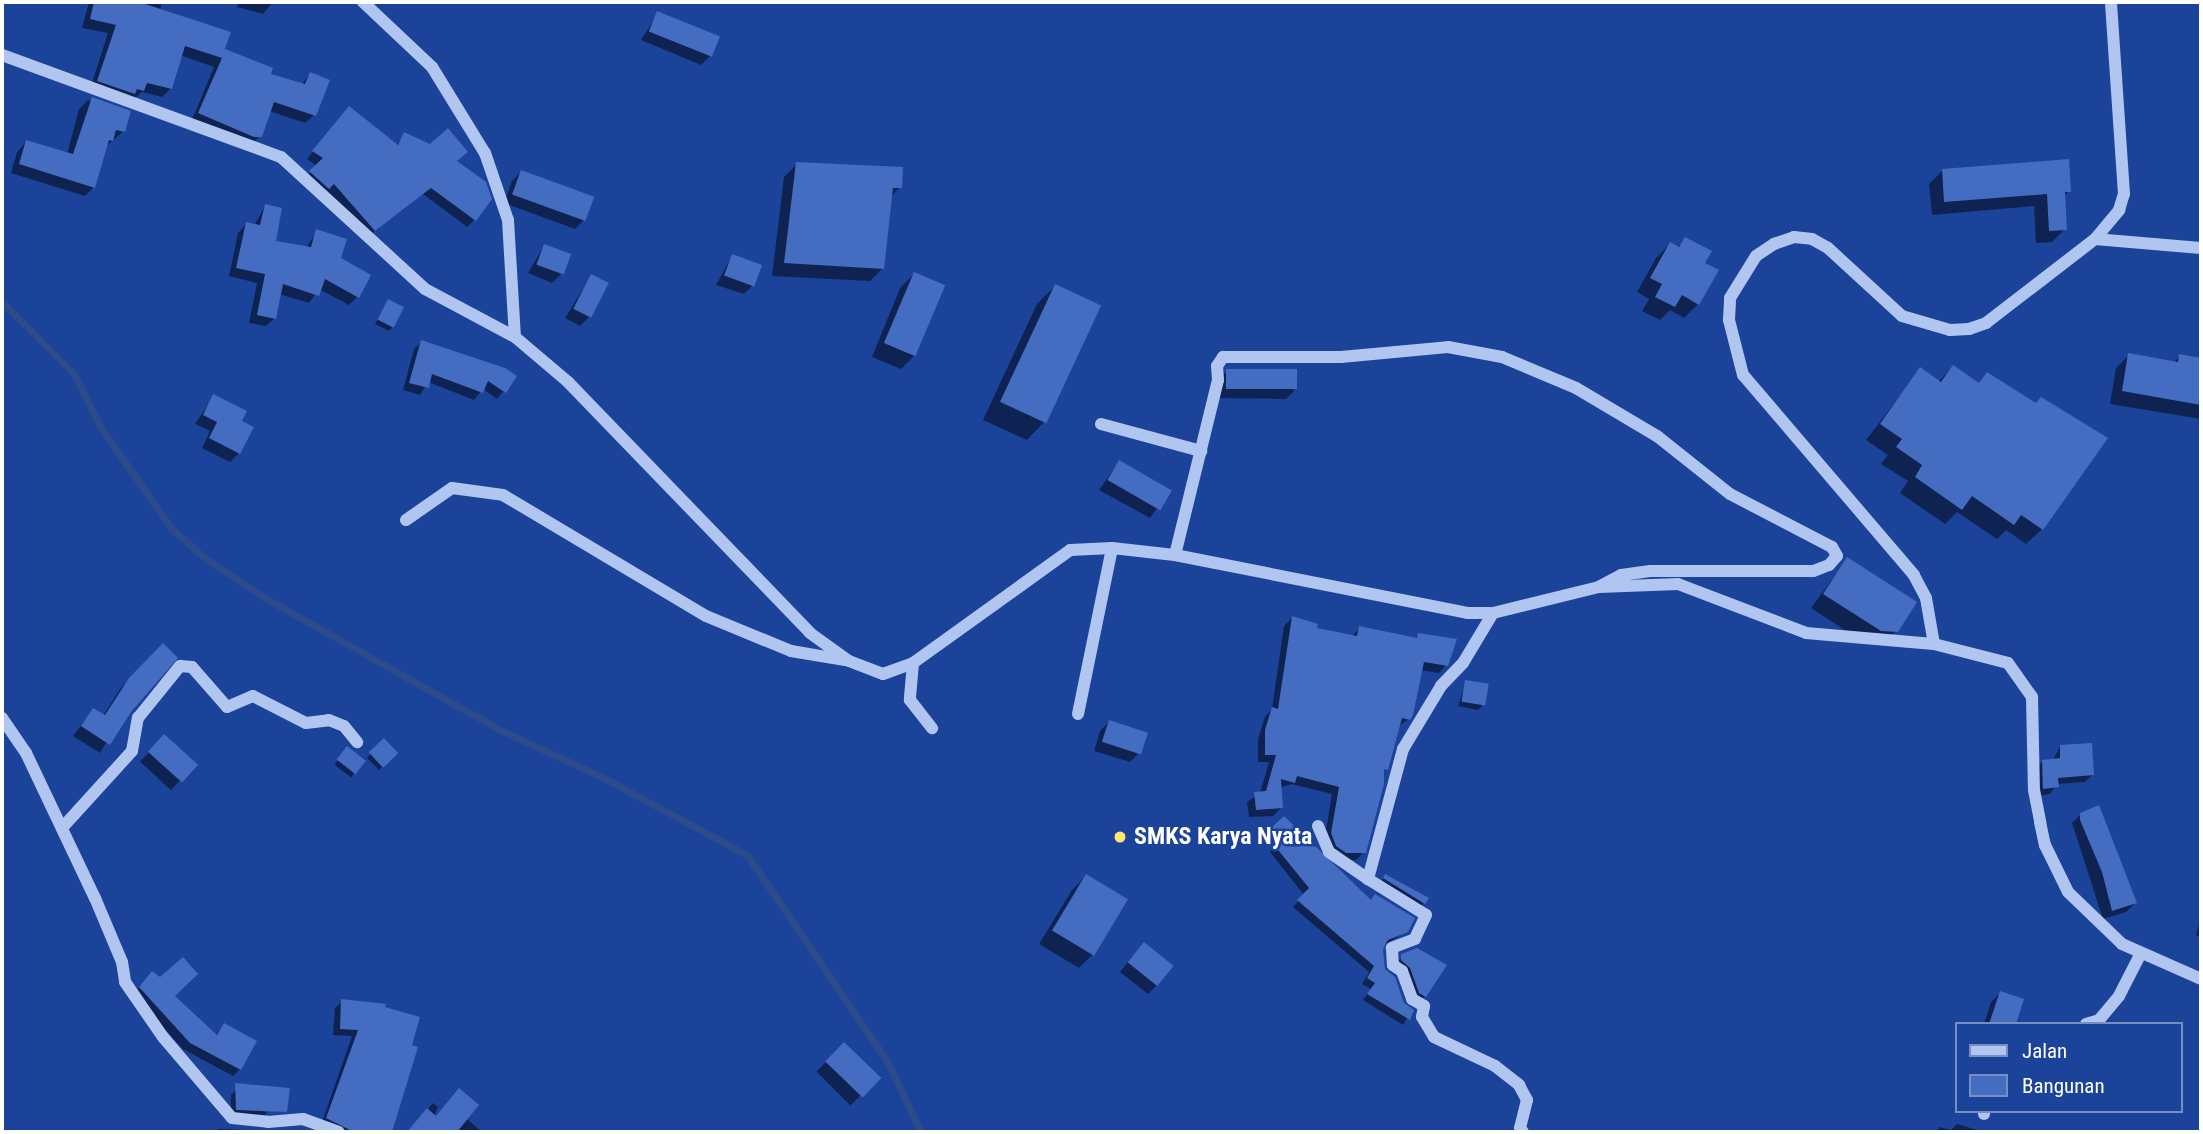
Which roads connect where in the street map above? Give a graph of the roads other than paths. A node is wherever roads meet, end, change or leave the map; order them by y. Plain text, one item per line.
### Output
1 (363, 2) edge
2 (2111, 2) edge
3 (3, 58) edge
4 (2095, 239) junction
5 (2201, 248) edge
6 (515, 337) junction
7 (1101, 424) dead end
8 (1201, 451) junction
9 (406, 520) dead end
10 (1112, 548) junction
11 (1175, 555) junction
12 (1599, 587) junction
13 (1493, 613) junction
14 (1934, 644) junction
15 (849, 661) junction
16 (913, 663) junction
17 (1078, 714) dead end
18 (2, 718) edge
19 (932, 728) dead end
20 (357, 742) dead end
21 (1318, 826) dead end
22 (62, 828) junction
23 (1368, 879) junction
24 (2141, 953) junction
25 (2201, 979) edge
26 (2092, 1022) edge
27 (340, 1132) edge
28 (1523, 1132) edge

1 - 6 street
2 - 4 street
3 - 6 street
4 - 5 street
4 - 14 street
6 - 15 street
7 - 8 street
8 - 11 street
8 - 12 street
9 - 15 street
10 - 11 street
10 - 16 street
10 - 17 street
11 - 13 street
12 - 13 street
12 - 14 street
13 - 23 street
14 - 24 street
15 - 16 street
16 - 19 street
18 - 22 street
20 - 22 street
21 - 23 street
22 - 27 street
23 - 28 street
24 - 25 street
24 - 26 street

